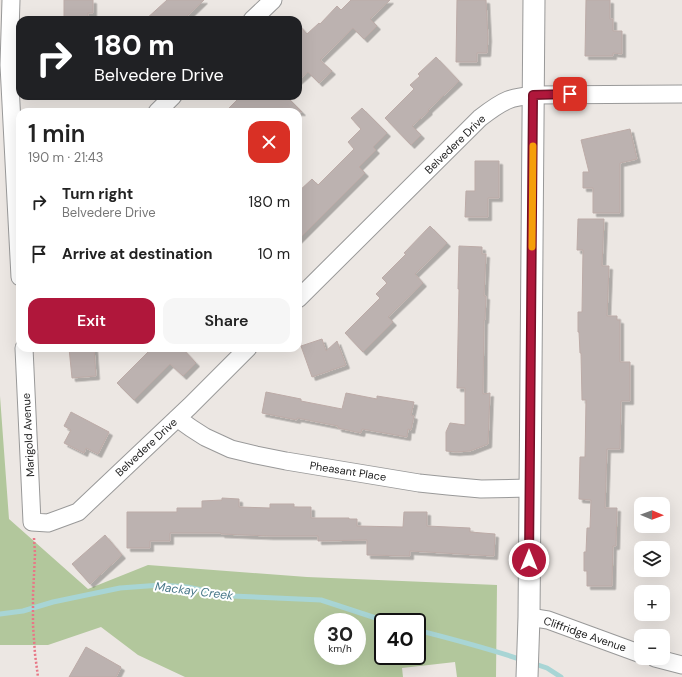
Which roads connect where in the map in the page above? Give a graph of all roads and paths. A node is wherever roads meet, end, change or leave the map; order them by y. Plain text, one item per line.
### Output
1 (10, 0) edge
2 (273, 0) edge
3 (534, 0) edge
4 (256, 16) edge
5 (5, 65) edge
6 (682, 94) edge
7 (533, 95) junction
8 (169, 100) edge
9 (161, 108) edge
10 (16, 206) edge
11 (302, 295) edge
12 (24, 352) edge
13 (244, 352) edge
14 (177, 418) junction
15 (529, 488) junction
16 (32, 522) junction
17 (529, 617) junction
18 (634, 651) edge
19 (670, 662) edge
20 (682, 665) edge
21 (38, 677) edge
22 (527, 677) edge

1 - 5 street
2 - 4 street
3 - 7 street
5 - 10 street
6 - 7 street, Belvedere Drive
7 - 11 street, Belvedere Drive
7 - 15 street
8 - 9 street
12 - 16 street, Marigold Avenue
13 - 14 street, Belvedere Drive
14 - 15 street, Pheasant Place
14 - 16 street, Belvedere Drive
15 - 17 street
16 - 21 path
17 - 18 street, Cliffridge Avenue
17 - 22 street
19 - 20 street

